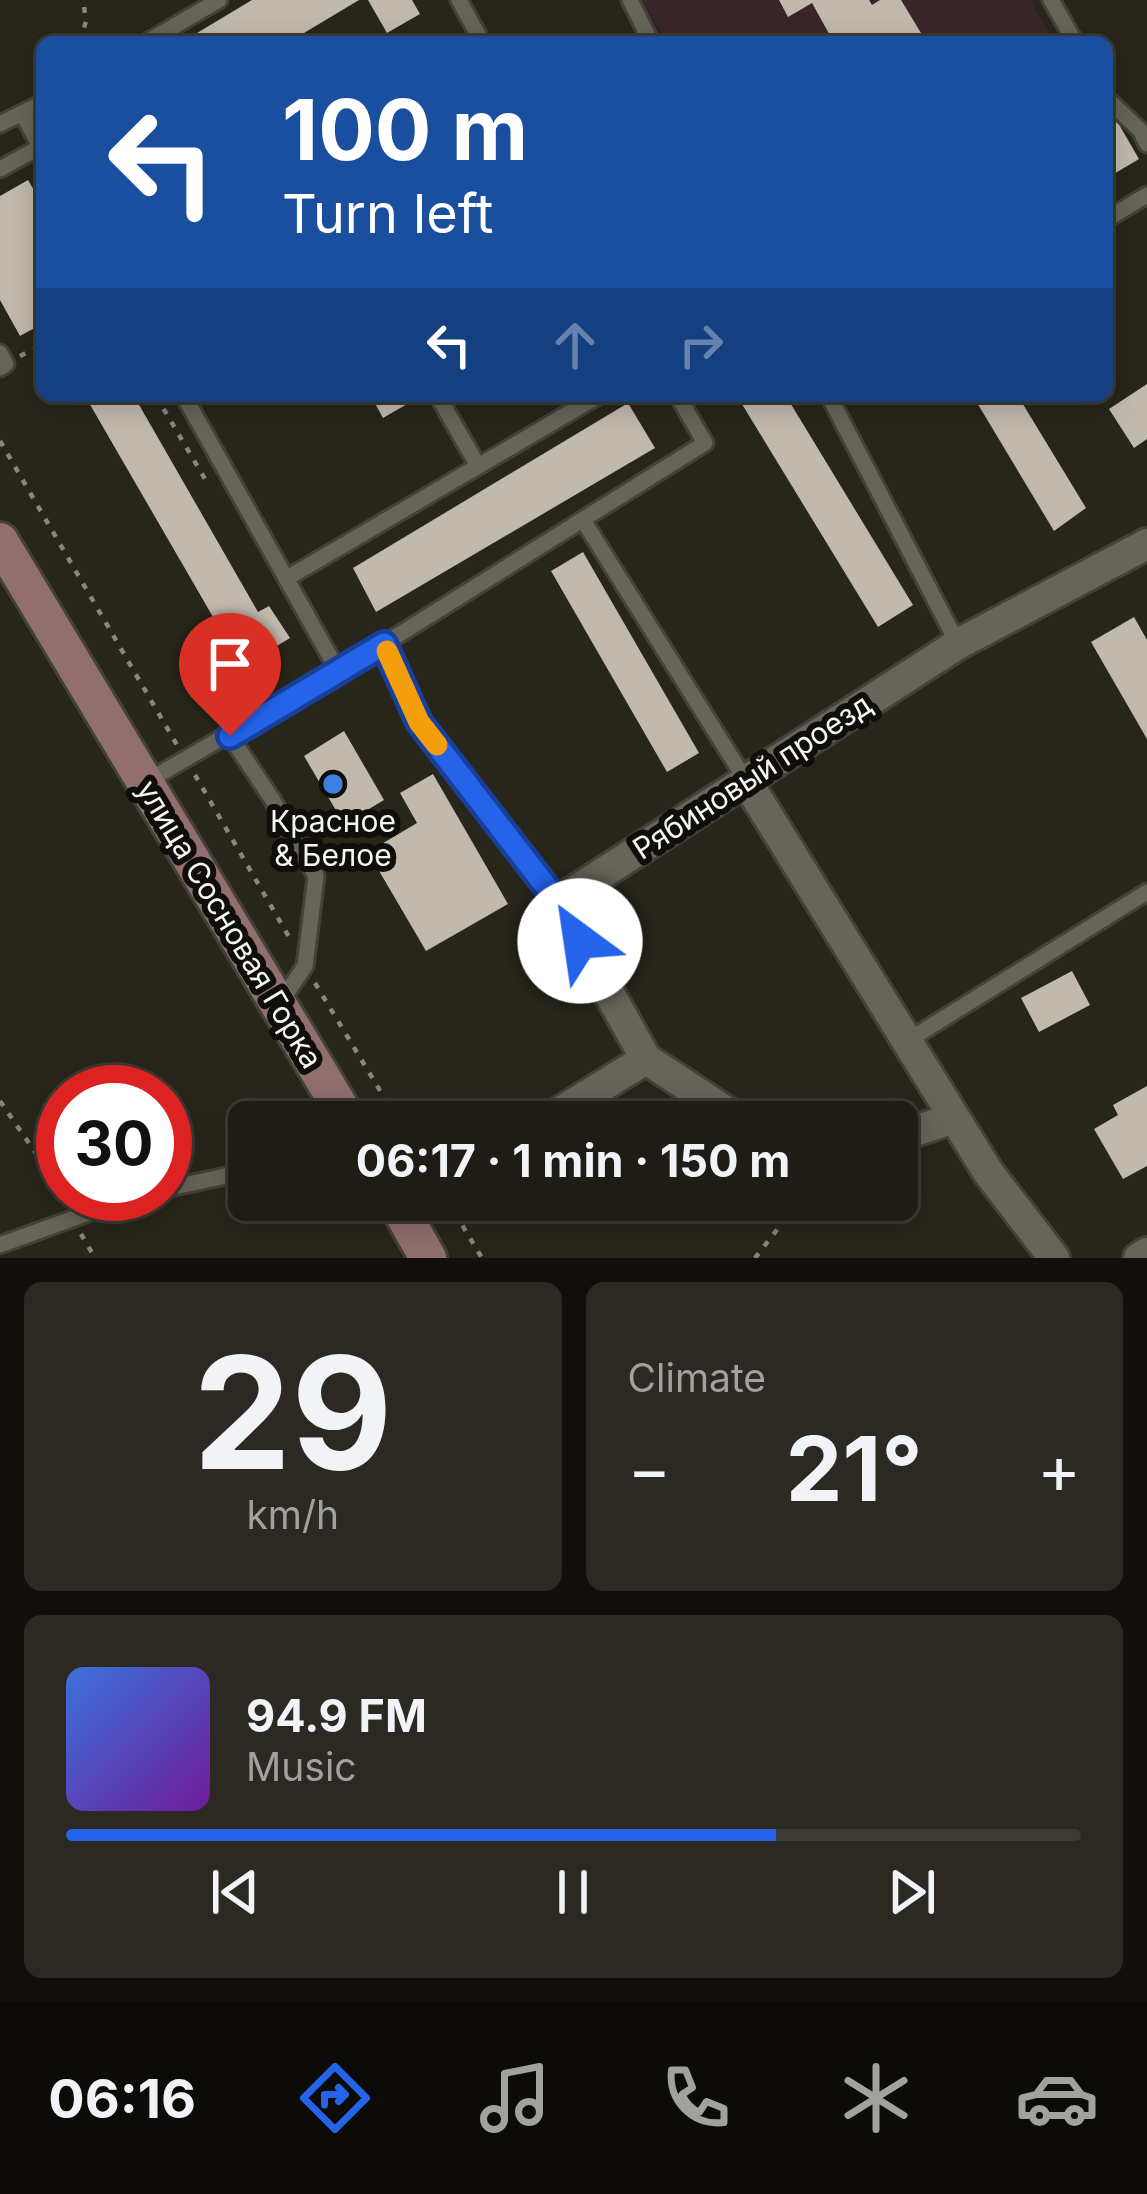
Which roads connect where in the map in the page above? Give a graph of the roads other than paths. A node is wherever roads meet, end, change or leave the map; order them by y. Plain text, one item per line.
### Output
1 (219, 0) edge
2 (459, 0) edge
3 (630, 0) edge
4 (1051, 0) edge
5 (157, 36) edge
6 (479, 36) edge
7 (648, 36) edge
8 (1072, 36) edge
9 (1113, 105) edge
10 (36, 106) edge
11 (22, 113) junction
12 (0, 124) edge
13 (36, 139) edge
14 (1147, 144) edge
15 (36, 151) edge
16 (0, 169) edge
17 (1147, 195) edge
18 (1113, 215) edge
19 (0, 353) edge
20 (0, 368) edge
21 (187, 402) edge
22 (441, 402) edge
23 (588, 402) edge
24 (681, 402) edge
25 (832, 402) edge
26 (478, 466) junction
27 (583, 520) junction
28 (0, 541) edge
29 (1147, 544) edge
30 (289, 577) junction
31 (384, 644) junction
32 (958, 644) junction
33 (338, 671) junction
34 (230, 736) junction
35 (745, 779) junction
36 (145, 783) junction
37 (1147, 892) edge
38 (558, 902) junction
39 (280, 1004) junction
40 (907, 1041) junction
41 (646, 1059) junction
42 (338, 1101) edge
43 (578, 1101) edge
44 (710, 1101) edge
45 (954, 1118) junction
46 (918, 1130) edge
47 (228, 1176) edge
48 (192, 1184) edge
49 (69, 1221) edge
50 (412, 1221) edge
51 (0, 1245) edge
52 (1147, 1253) edge
53 (428, 1258) edge
54 (1054, 1258) edge
55 (1138, 1258) edge

1 - 5 lane
2 - 6 lane
3 - 7 lane
4 - 8 lane
9 - 14 lane
10 - 11 lane
11 - 12 lane
11 - 13 lane
15 - 16 lane
17 - 18 lane
19 - 20 lane
21 - 30 lane
22 - 26 lane
23 - 26 lane
24 - 27 lane
25 - 32 lane
26 - 30 lane
27 - 31 lane
27 - 35 lane
28 - 36 main road, улица Сосновая Горка
29 - 32 street, Рябиновый проезд
30 - 33 lane
31 - 33 lane
31 - 38 lane
32 - 35 street, Рябиновый проезд
33 - 34 lane
34 - 36 lane
34 - 39 lane
35 - 38 street, Рябиновый проезд
35 - 40 street
36 - 39 main road, улица Сосновая Горка
37 - 40 lane
38 - 41 street
39 - 42 main road, улица Сосновая Горка
40 - 45 street
41 - 43 street
41 - 44 street
45 - 46 street
45 - 54 street
47 - 48 lane
49 - 51 lane
50 - 53 main road
52 - 55 street

